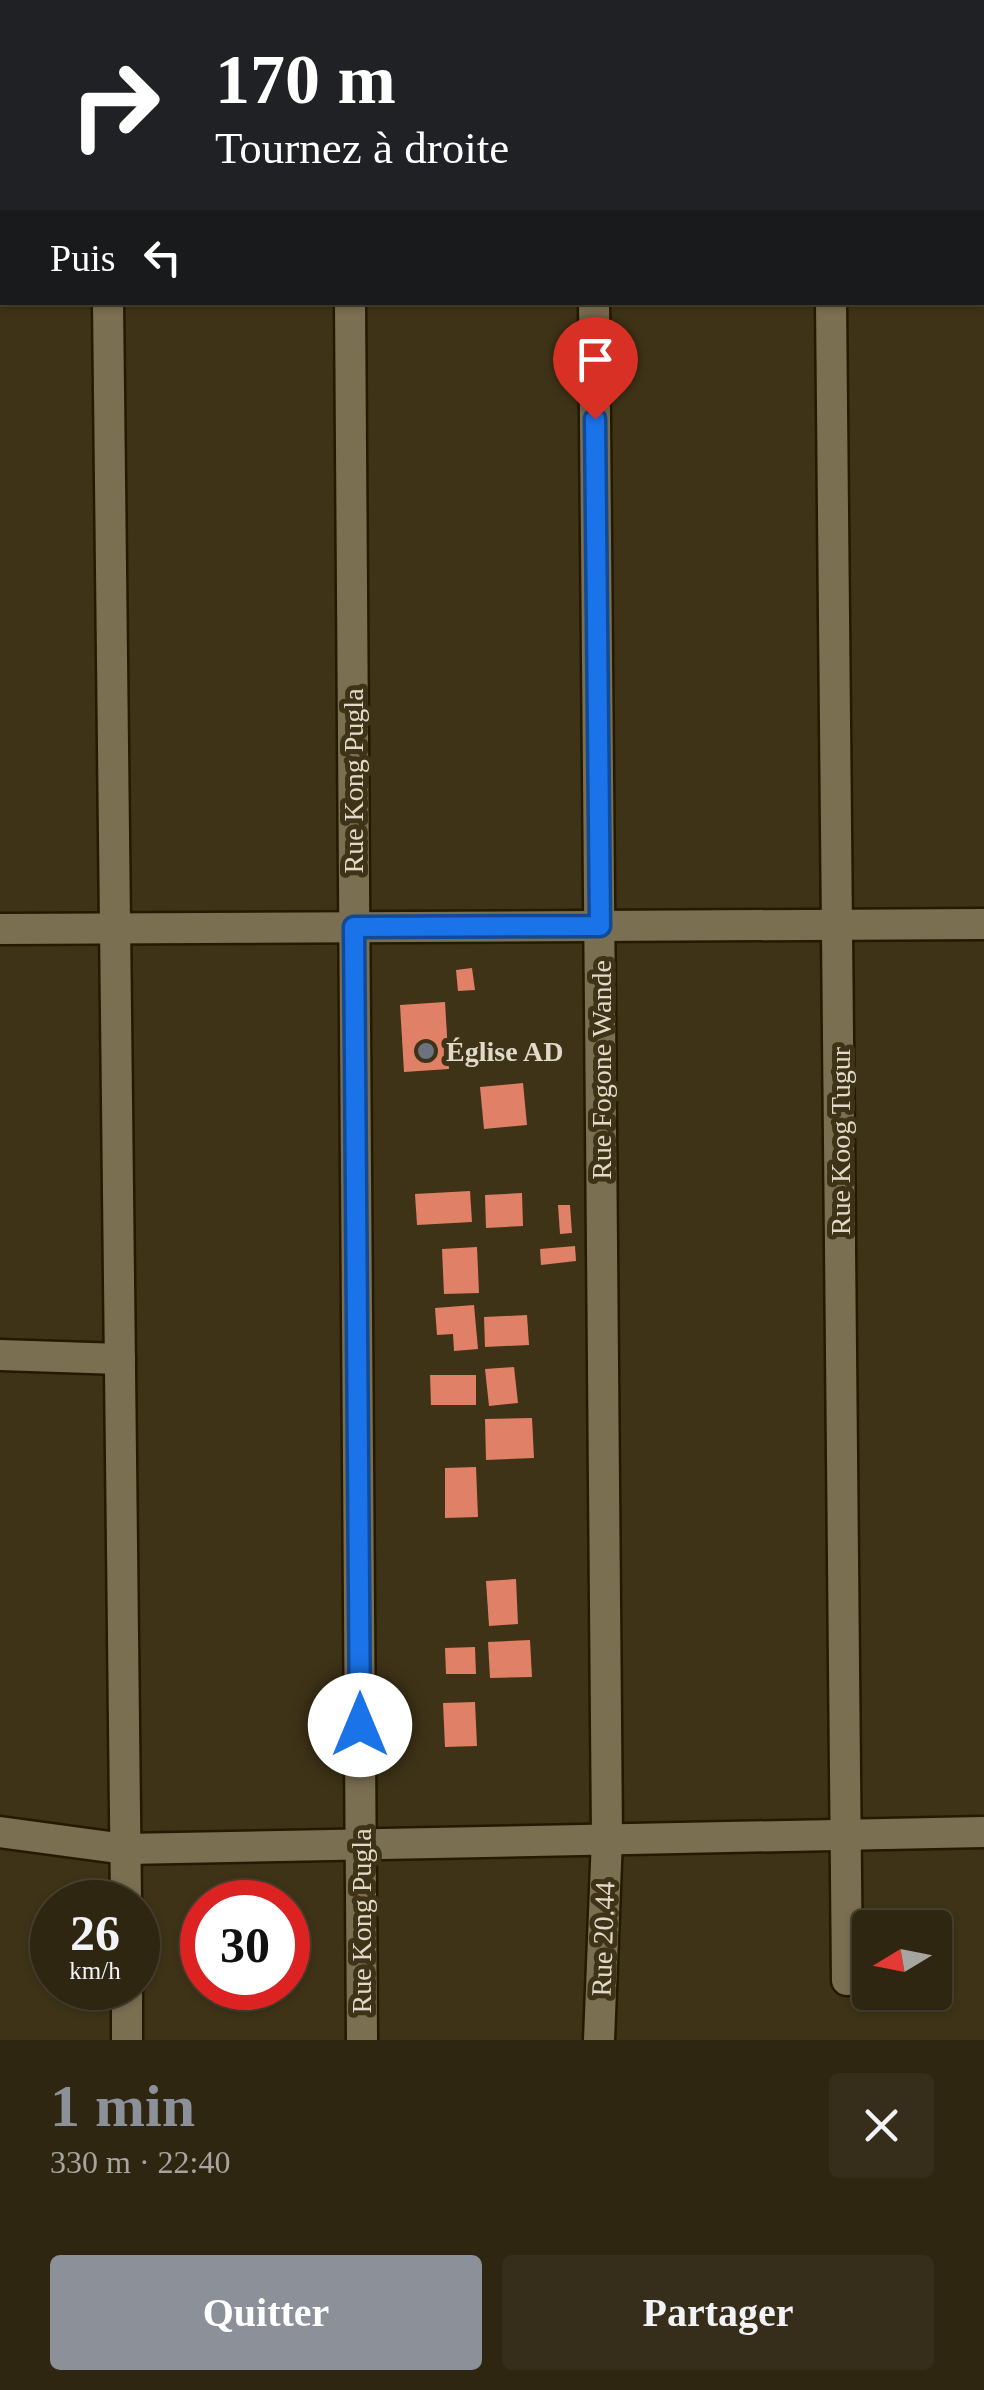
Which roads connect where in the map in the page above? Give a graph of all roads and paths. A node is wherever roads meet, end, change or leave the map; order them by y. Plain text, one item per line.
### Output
1 (108, 305) edge
2 (350, 305) edge
3 (594, 305) edge
4 (831, 305) edge
5 (838, 924) junction
6 (984, 924) edge
7 (600, 926) junction
8 (354, 927) junction
9 (115, 928) junction
10 (0, 929) edge
11 (0, 1355) edge
12 (120, 1358) junction
13 (0, 1832) edge
14 (984, 1832) edge
15 (845, 1833) junction
16 (607, 1838) junction
17 (361, 1844) junction
18 (125, 1849) junction
19 (126, 1880) edge
20 (847, 1980) dead end
21 (126, 2010) edge
22 (127, 2040) edge
23 (362, 2040) edge
24 (599, 2040) edge

1 - 9 street
2 - 8 street, Rue Kong Pugla
3 - 7 street, Rue Fogone Wande
4 - 5 street, Rue Koog Tugur
5 - 6 street
5 - 7 street
5 - 15 street, Rue Koog Tugur
7 - 8 street
7 - 16 street, Rue Fogone Wande
8 - 9 street
8 - 17 street, Rue Kong Pugla
9 - 10 street
9 - 12 street
11 - 12 street
12 - 18 street
13 - 18 street
14 - 15 street
15 - 16 street
15 - 20 street, Rue Koog Tugur
16 - 17 street
16 - 24 street, Rue 20.44
17 - 18 street
17 - 23 street, Rue Kong Pugla
18 - 19 street
21 - 22 street

